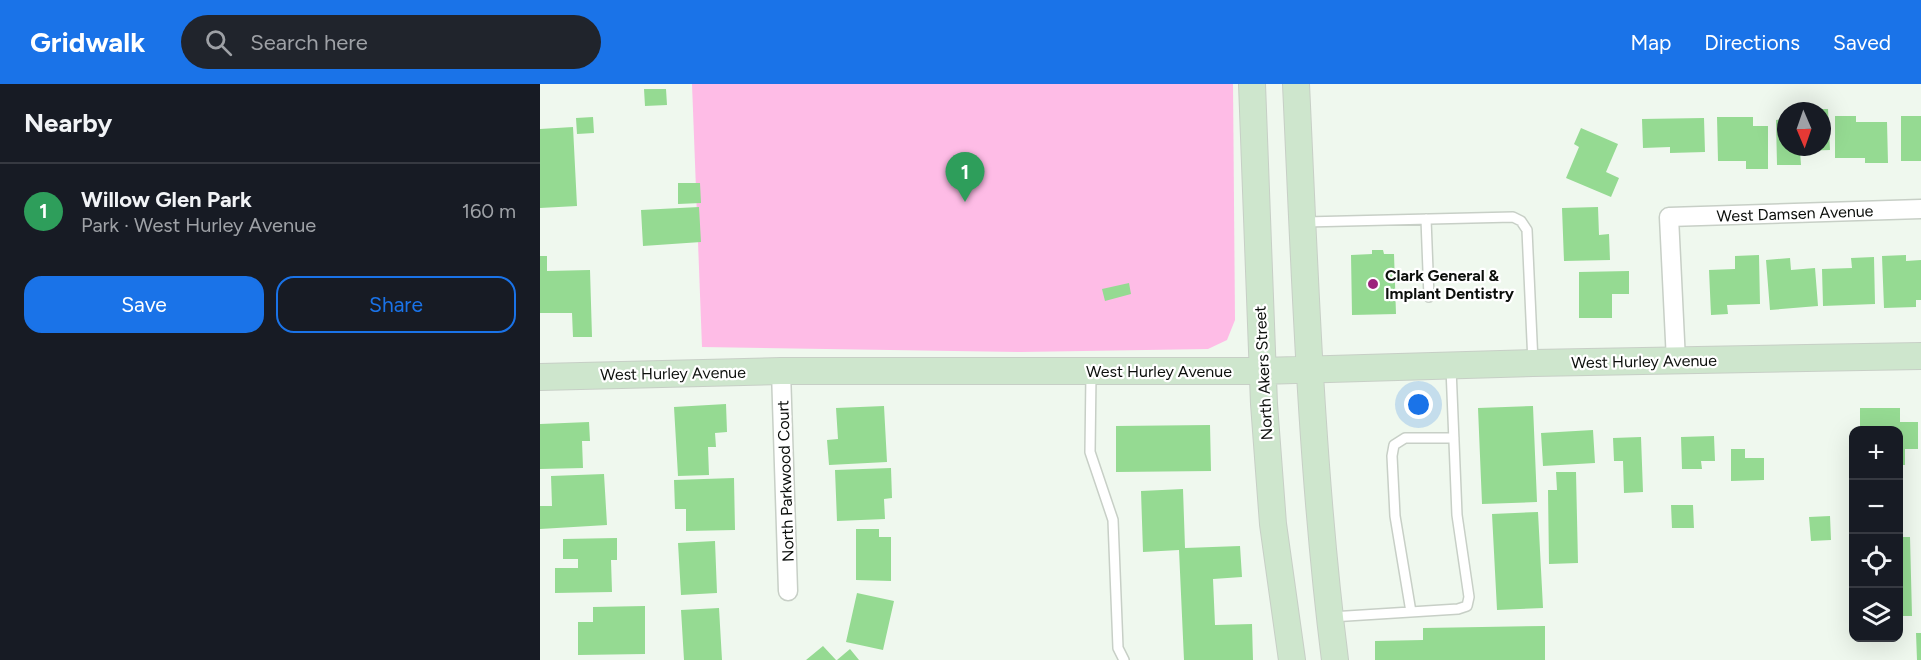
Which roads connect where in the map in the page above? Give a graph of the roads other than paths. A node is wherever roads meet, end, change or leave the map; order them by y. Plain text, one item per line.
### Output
1 (1252, 84) edge
2 (1296, 84) edge
3 (1921, 209) edge
4 (1426, 219) junction
5 (1303, 223) junction
6 (1429, 297) dead end
7 (1921, 356) edge
8 (1676, 362) junction
9 (1533, 363) junction
10 (1450, 365) junction
11 (1310, 369) junction
12 (781, 371) junction
13 (1091, 371) junction
14 (1262, 371) junction
15 (540, 377) edge
16 (1454, 438) junction
17 (788, 591) dead end
18 (1411, 612) junction
19 (1330, 617) junction
20 (1124, 660) edge
21 (1292, 660) edge
22 (1335, 660) edge

1 - 14 street, North Akers Street
2 - 5 street
3 - 8 street, West Damsen Avenue
4 - 5 lane
4 - 6 lane
4 - 9 lane
5 - 11 street
7 - 8 street, West Hurley Avenue
8 - 9 street, West Hurley Avenue
9 - 10 street, West Hurley Avenue
10 - 11 street, West Hurley Avenue
10 - 16 lane
11 - 14 street, West Hurley Avenue
11 - 19 street
12 - 13 street, West Hurley Avenue
12 - 15 street, West Hurley Avenue
12 - 17 street, North Parkwood Court
13 - 14 street, West Hurley Avenue
13 - 20 lane
14 - 21 street, North Akers Street
16 - 18 lane
16 - 18 lane
18 - 19 lane
19 - 22 street

